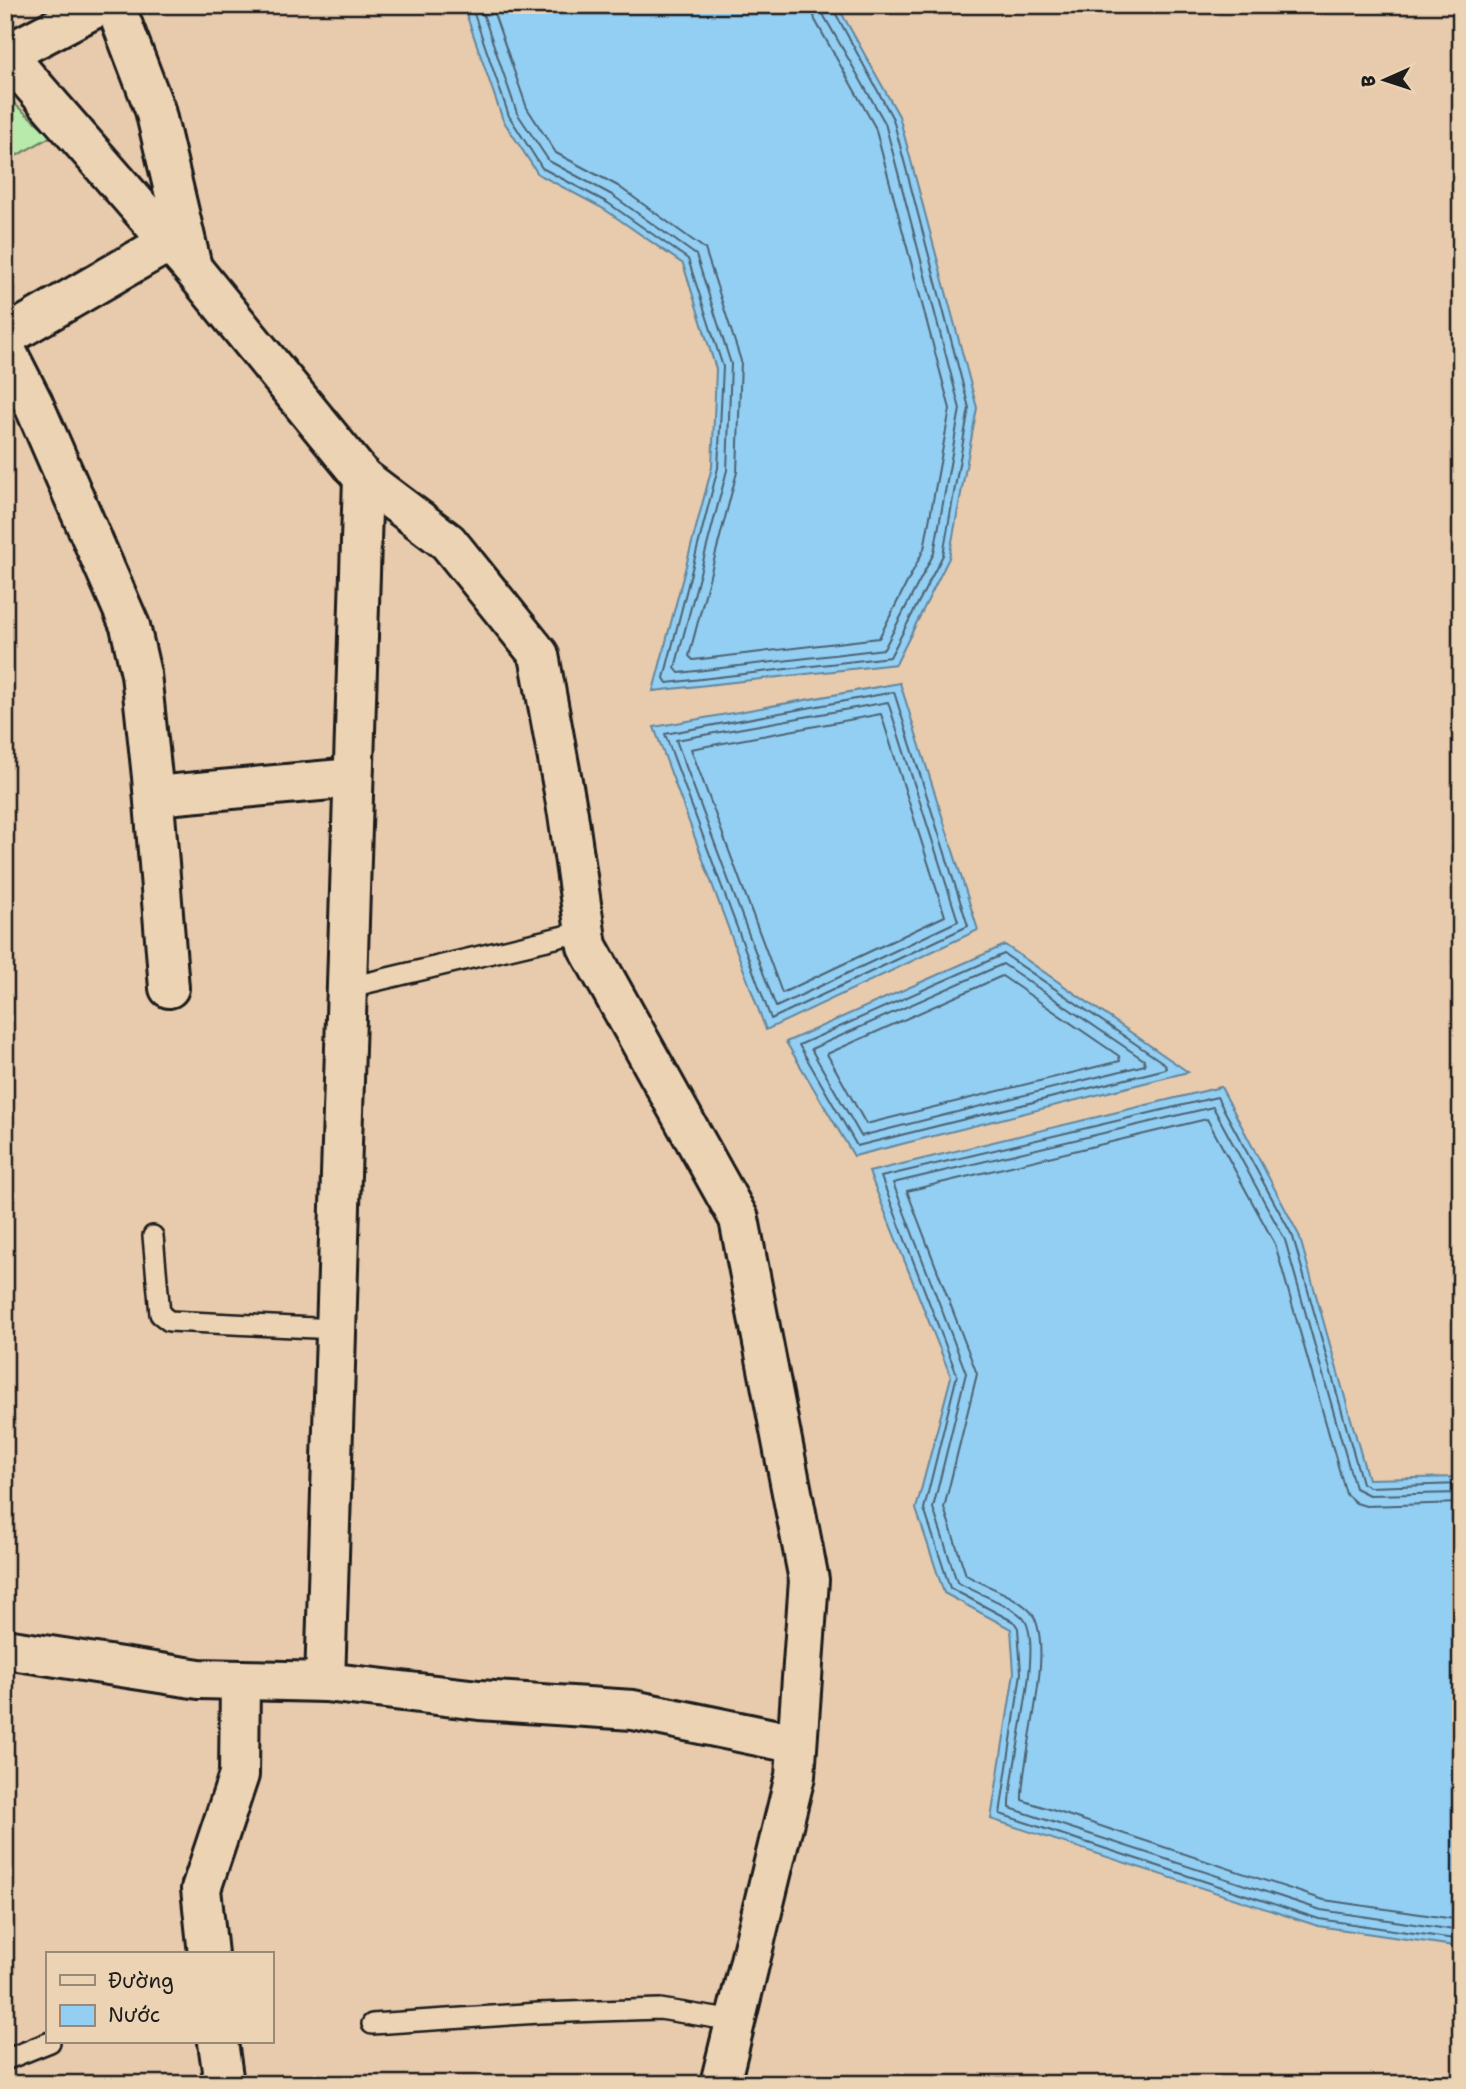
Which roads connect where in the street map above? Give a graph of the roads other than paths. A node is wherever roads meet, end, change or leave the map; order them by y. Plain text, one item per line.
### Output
1 (101, 5) edge
2 (115, 5) edge
3 (6, 54) edge
4 (181, 255) junction
5 (5, 337) edge
6 (5, 348) edge
7 (363, 478) junction
8 (353, 778) junction
9 (154, 796) junction
10 (584, 930) junction
11 (169, 988) dead end
12 (346, 988) junction
13 (153, 1236) dead end
14 (336, 1329) junction
15 (5, 1649) edge
16 (240, 1680) junction
17 (325, 1682) junction
18 (797, 1744) junction
19 (208, 1952) edge
20 (735, 2021) junction
21 (372, 2024) dead end
22 (46, 2044) edge
23 (218, 2044) edge
24 (5, 2060) edge
25 (224, 2084) edge
26 (720, 2084) edge

1 - 3 street
2 - 4 street
3 - 4 street
4 - 5 street
4 - 7 street
6 - 9 street
7 - 8 street
7 - 10 street
8 - 9 street
8 - 12 street
9 - 11 street
10 - 12 lane
10 - 18 street
12 - 14 street
13 - 14 lane
14 - 17 street
15 - 16 street
16 - 17 street
16 - 19 street
17 - 18 street
18 - 20 street
20 - 21 lane
20 - 26 street
22 - 24 lane
23 - 25 street

